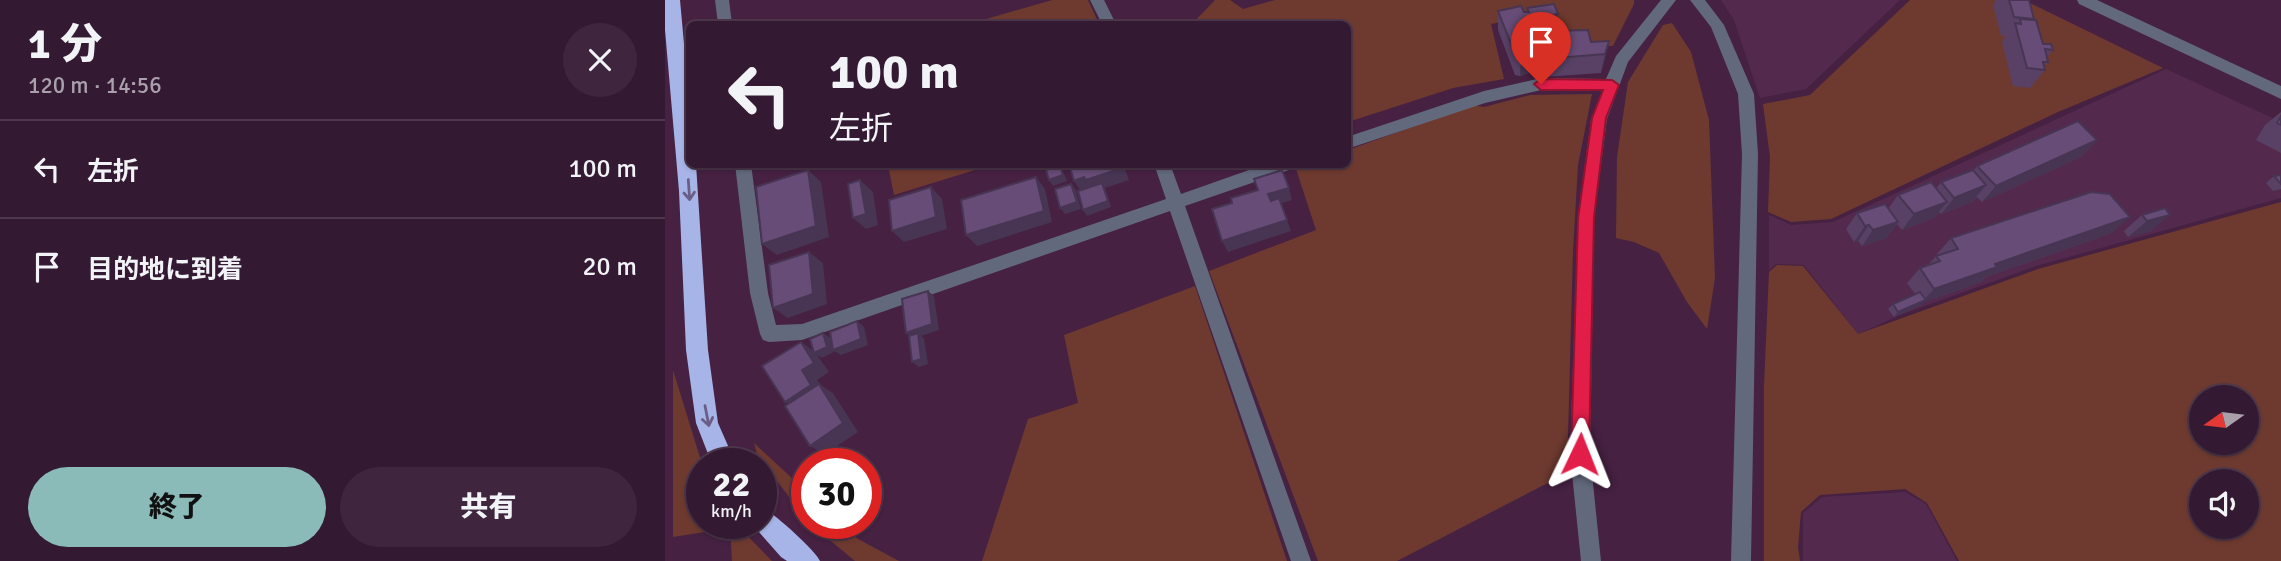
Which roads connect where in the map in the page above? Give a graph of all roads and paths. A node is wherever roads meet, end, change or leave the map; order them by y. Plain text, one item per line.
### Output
1 (671, 0) edge
2 (722, 0) edge
3 (1097, 0) edge
4 (1669, 0) edge
5 (1697, 0) edge
6 (2084, 0) edge
7 (725, 21) edge
8 (1108, 21) edge
9 (1612, 85) junction
10 (2281, 93) edge
11 (1351, 142) edge
12 (686, 159) edge
13 (687, 168) edge
14 (743, 168) edge
15 (1163, 168) edge
16 (1274, 168) edge
17 (1176, 202) junction
18 (717, 448) edge
19 (777, 535) edge
20 (808, 561) edge
21 (1301, 561) edge
22 (1591, 561) edge
23 (1741, 561) edge

1 -> 12 highway
2 - 7 street
3 - 8 street
4 - 9 street
5 - 23 street
6 - 10 street
9 - 11 street
9 - 22 street
13 -> 18 highway
14 - 17 street
15 - 17 street
16 - 17 street
17 - 21 street
19 - 20 highway

